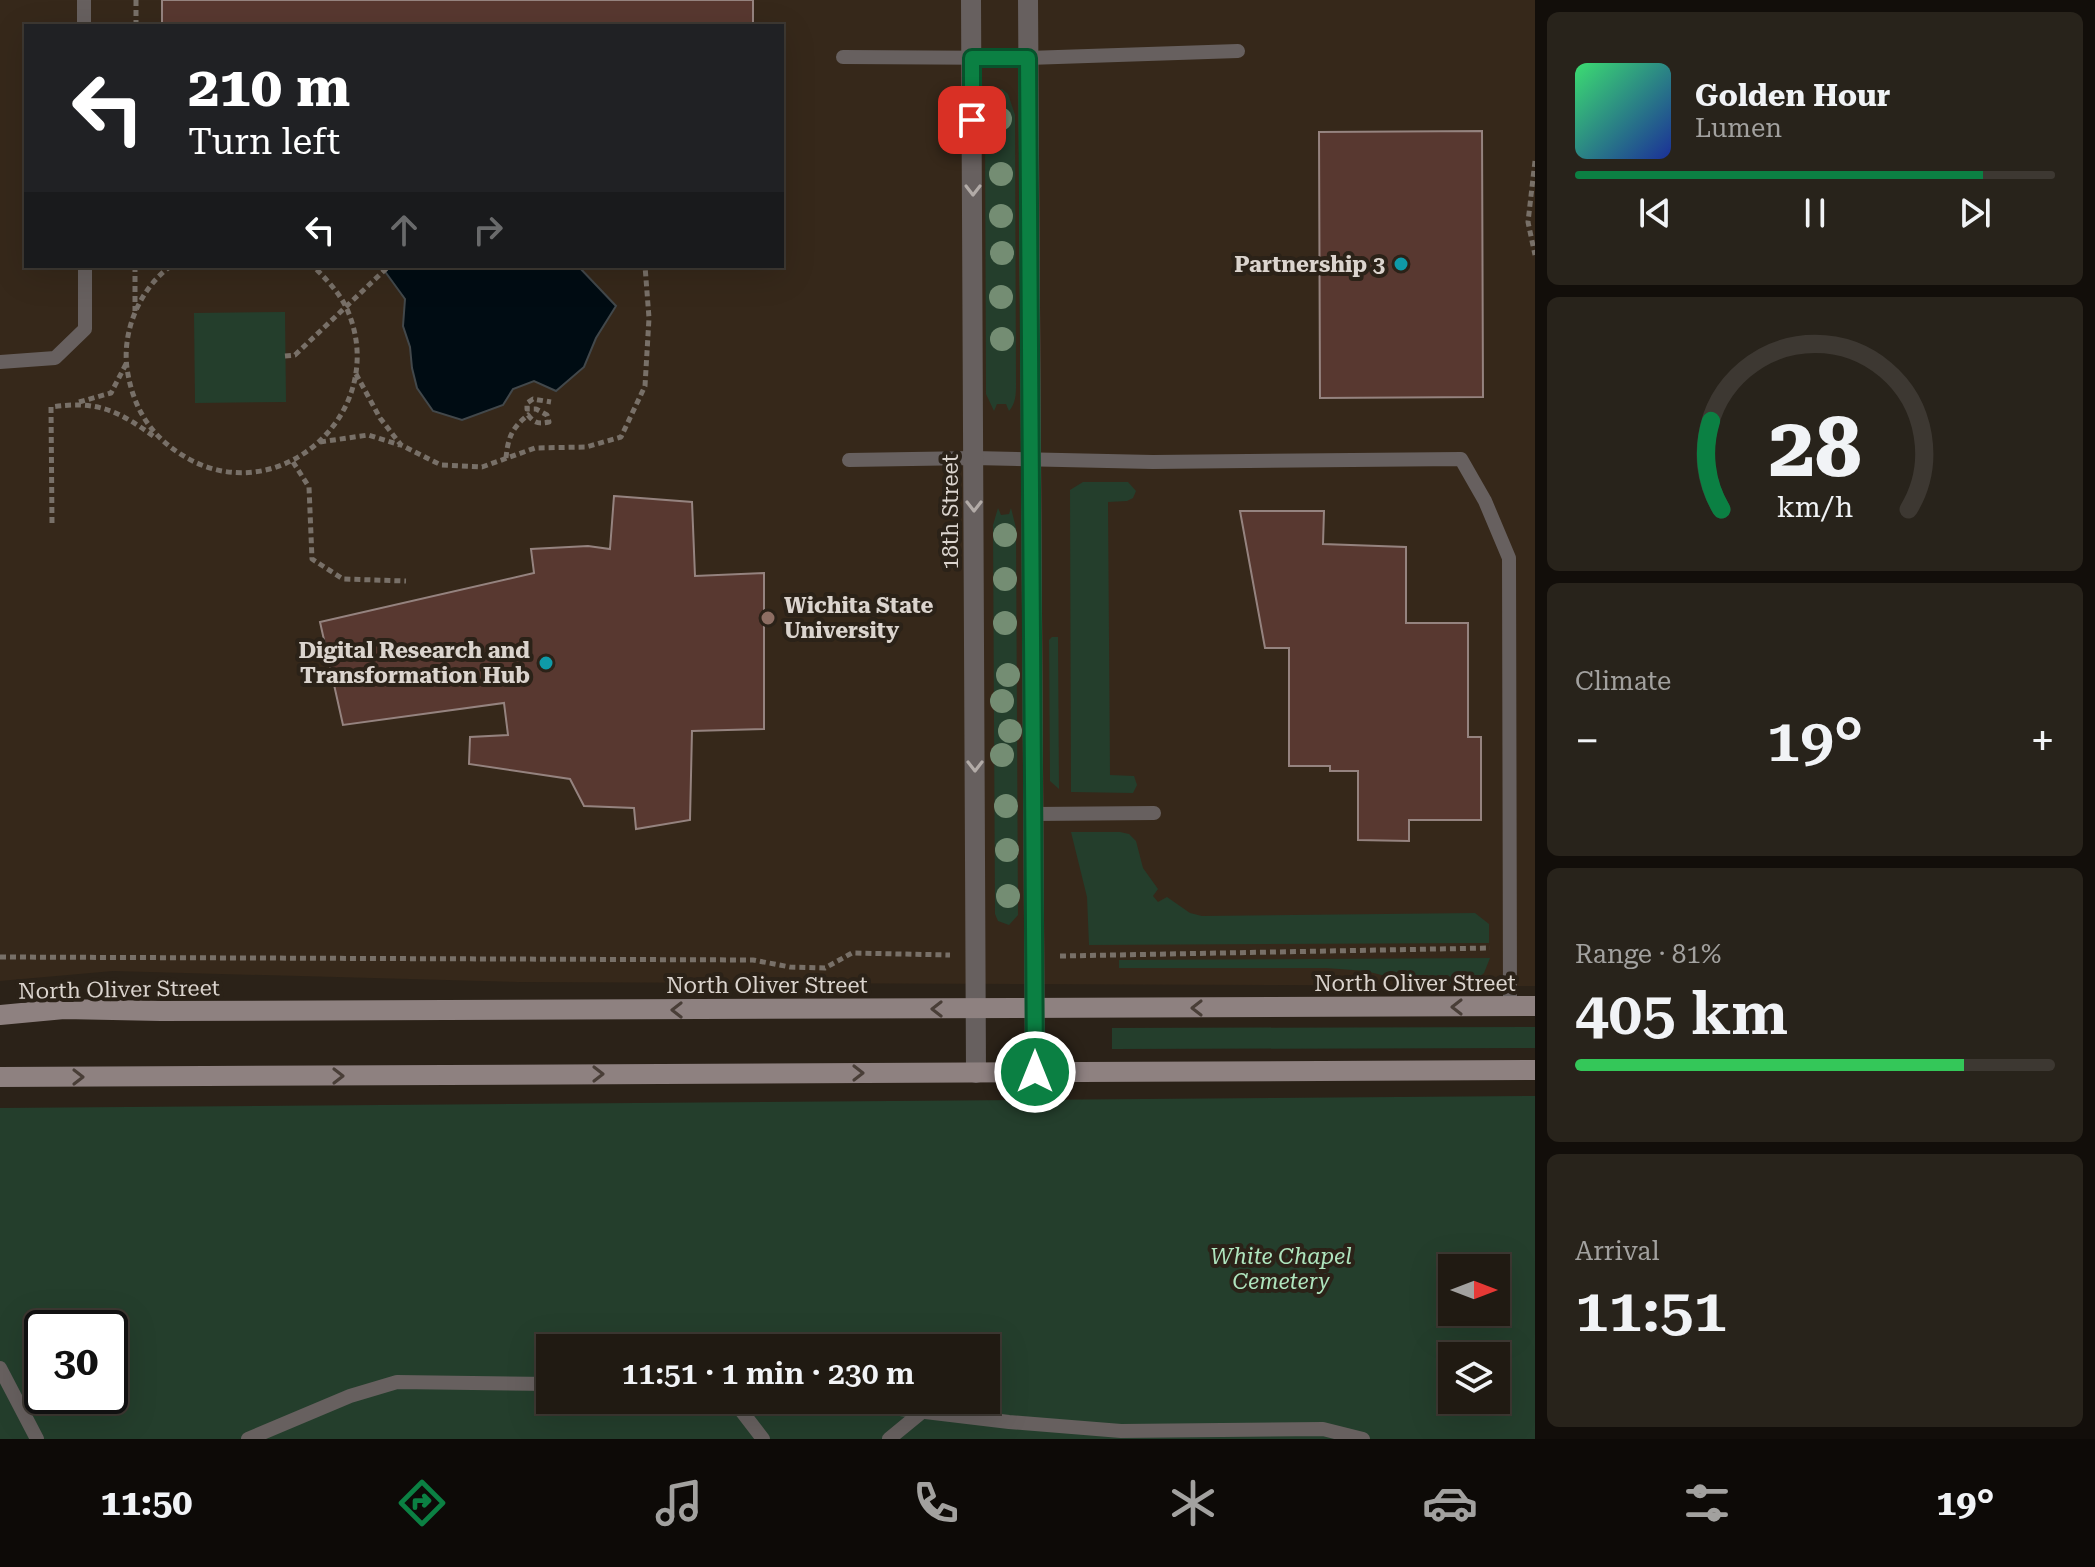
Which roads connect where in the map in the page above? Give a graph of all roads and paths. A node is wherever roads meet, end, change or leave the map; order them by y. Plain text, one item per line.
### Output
1 (84, 0) edge
2 (136, 0) edge
3 (971, 0) edge
4 (1028, 0) edge
5 (84, 24) edge
6 (136, 24) edge
7 (1238, 51) dead end
8 (843, 57) dead end
9 (972, 58) junction
10 (1028, 58) junction
11 (1535, 161) edge
12 (1535, 255) edge
13 (85, 268) edge
14 (135, 268) edge
15 (169, 268) edge
16 (315, 268) edge
17 (387, 268) edge
18 (645, 268) edge
19 (346, 307) junction
20 (135, 312) junction
21 (285, 356) dead end
22 (0, 362) edge
23 (126, 363) junction
24 (356, 374) junction
25 (551, 402) dead end
26 (77, 403) junction
27 (320, 442) junction
28 (163, 443) junction
29 (401, 445) junction
30 (506, 458) junction
31 (974, 458) junction
32 (849, 460) dead end
33 (1033, 461) junction
34 (293, 462) junction
35 (52, 523) dead end
36 (406, 581) dead end
37 (1154, 813) dead end
38 (1034, 814) junction
39 (1509, 947) junction
40 (975, 955) junction
41 (1034, 956) junction
42 (0, 957) edge
43 (1510, 1006) junction
44 (1535, 1006) edge
45 (1035, 1008) junction
46 (975, 1009) junction
47 (0, 1015) edge
48 (1535, 1070) edge
49 (1035, 1072) junction
50 (976, 1073) junction
51 (0, 1077) edge
52 (0, 1368) edge
53 (536, 1384) edge
54 (744, 1414) edge
55 (919, 1414) edge
56 (953, 1414) edge
57 (37, 1439) edge
58 (248, 1439) edge
59 (763, 1439) edge
60 (889, 1439) edge
61 (1363, 1439) edge

1 - 5 lane
2 - 6 path
3 - 9 street, 18th Street
4 - 10 street
7 - 10 lane
8 - 9 lane
9 - 10 lane
9 -> 31 street, 18th Street
10 - 33 street
11 - 12 path
13 - 22 lane
14 - 20 path
15 - 20 path
16 - 19 path
17 - 19 path
18 - 30 path
19 - 21 path
19 - 24 path
20 - 23 path
23 - 26 path
23 - 28 path
24 - 27 path
24 - 29 path
25 - 30 path
26 - 28 path
26 - 35 path
27 - 29 path
27 - 34 path
28 - 34 path
29 - 30 path
31 - 32 lane
31 - 33 lane
31 -> 40 street, 18th Street
33 - 38 street
33 - 39 lane
34 - 36 path
37 - 38 lane
38 - 41 street
39 - 41 path
39 - 43 lane
40 - 42 path
40 - 46 street, 18th Street
41 - 45 street
43 - 44 main road, North Oliver Street
43 -> 45 main road, North Oliver Street
45 - 46 main road, North Oliver Street
45 - 49 street
46 -> 47 main road, North Oliver Street
46 - 50 street, 18th Street
48 - 49 main road
49 - 50 main road
51 -> 50 main road
52 - 57 lane
53 - 58 lane
54 - 59 lane
55 - 60 lane
56 - 61 lane

